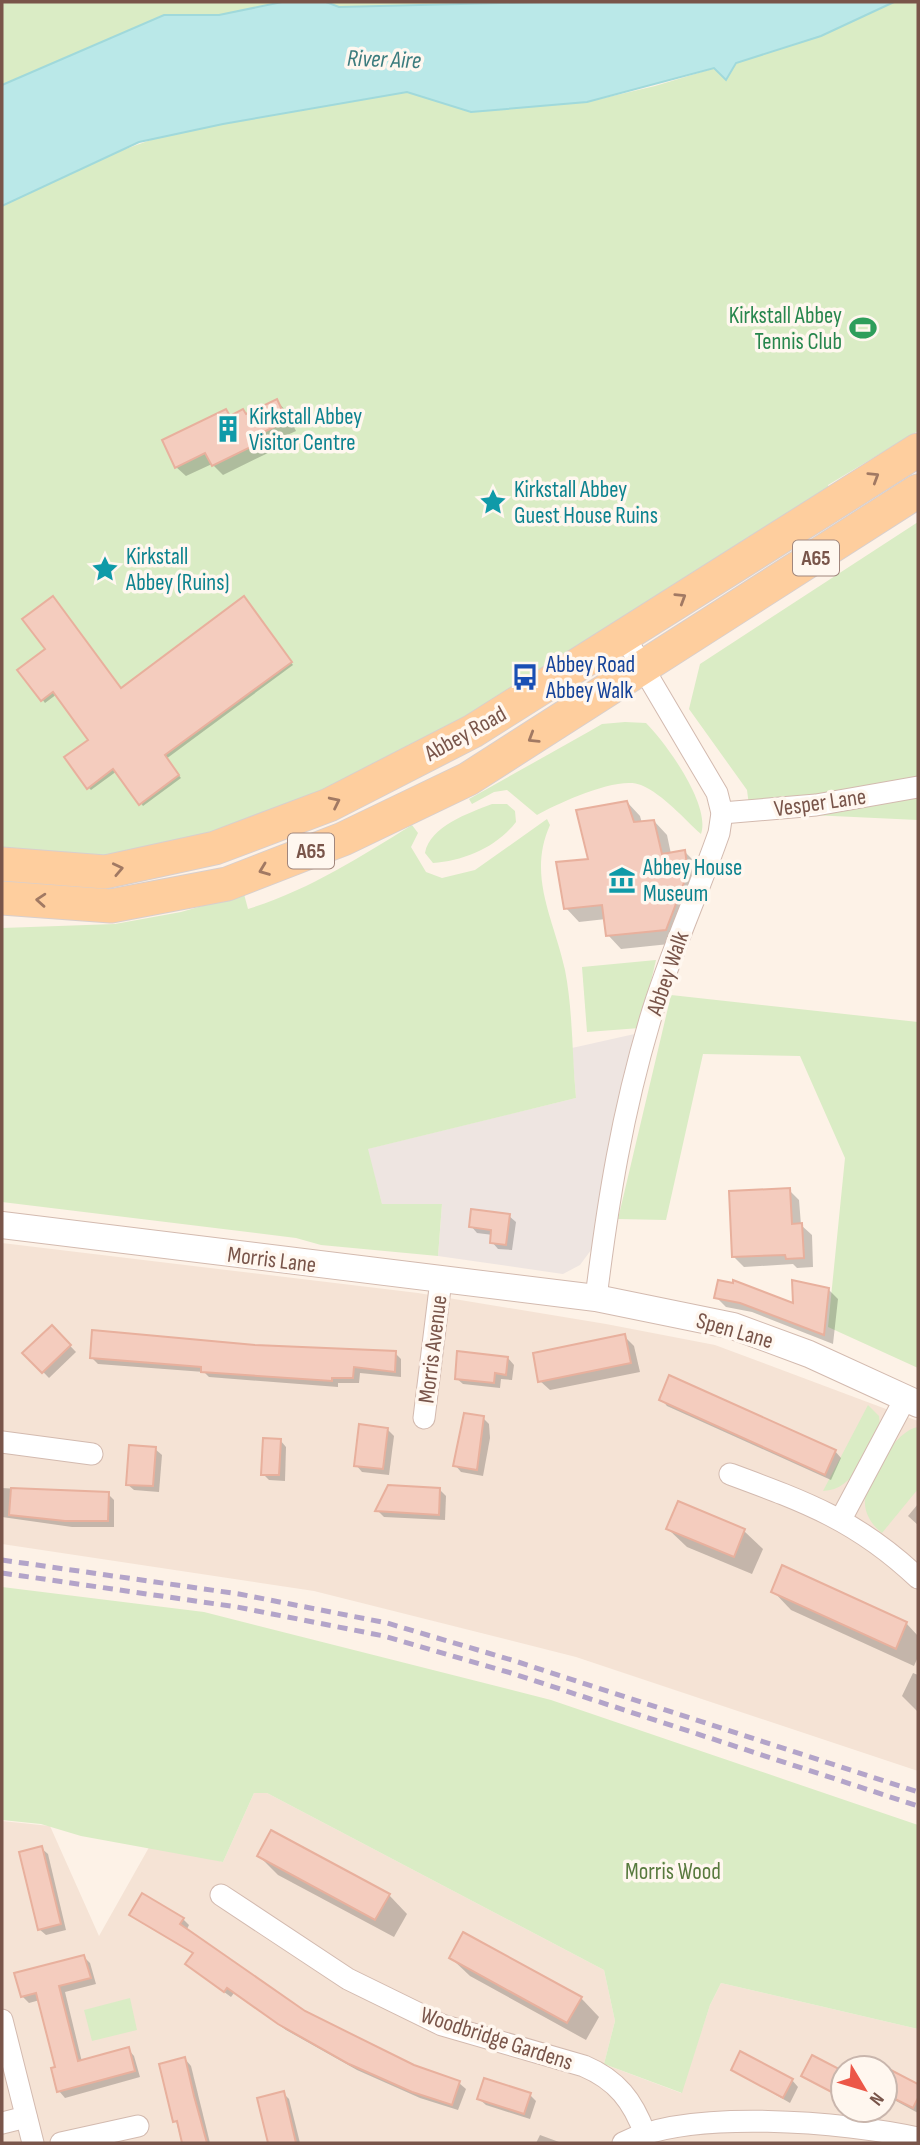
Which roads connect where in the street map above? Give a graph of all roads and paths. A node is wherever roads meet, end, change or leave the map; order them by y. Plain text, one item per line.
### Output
1 (918, 450) edge
2 (918, 491) edge
3 (623, 634) junction
4 (644, 668) junction
5 (918, 787) edge
6 (722, 813) junction
7 (2, 864) edge
8 (2, 898) edge
9 (2, 1225) edge
10 (441, 1280) junction
11 (542, 1290) joint
12 (596, 1298) junction
13 (912, 1401) edge
14 (424, 1418) dead end
15 (2, 1442) edge
16 (92, 1454) dead end
17 (730, 1474) dead end
18 (841, 1519) junction
19 (918, 1578) edge
20 (221, 1895) dead end
21 (2, 2020) edge
22 (26, 2116) junction
23 (2, 2123) edge
24 (138, 2126) dead end
25 (645, 2134) junction
26 (918, 2138) edge
27 (33, 2143) edge
28 (61, 2143) edge
29 (623, 2143) edge

3 -> 1 main road, Abbey Road / A65
2 - 4 main road, A65
3 - 4 street
7 -> 3 main road, Abbey Road / A65
4 - 6 street
4 -> 8 main road, A65
5 - 6 street, Vesper Lane
6 - 12 street, Abbey Walk
9 - 10 street, Morris Lane
10 - 11 street, Morris Lane
10 - 14 street, Morris Avenue
11 - 12 street, Spen Lane
12 - 13 street, Spen Lane
13 - 18 street
15 - 16 street
17 - 18 street
18 - 19 street
20 - 25 street, Woodbridge Gardens
21 - 22 street
22 - 23 street
22 - 27 street
24 - 28 street
25 - 26 street
25 - 29 street

